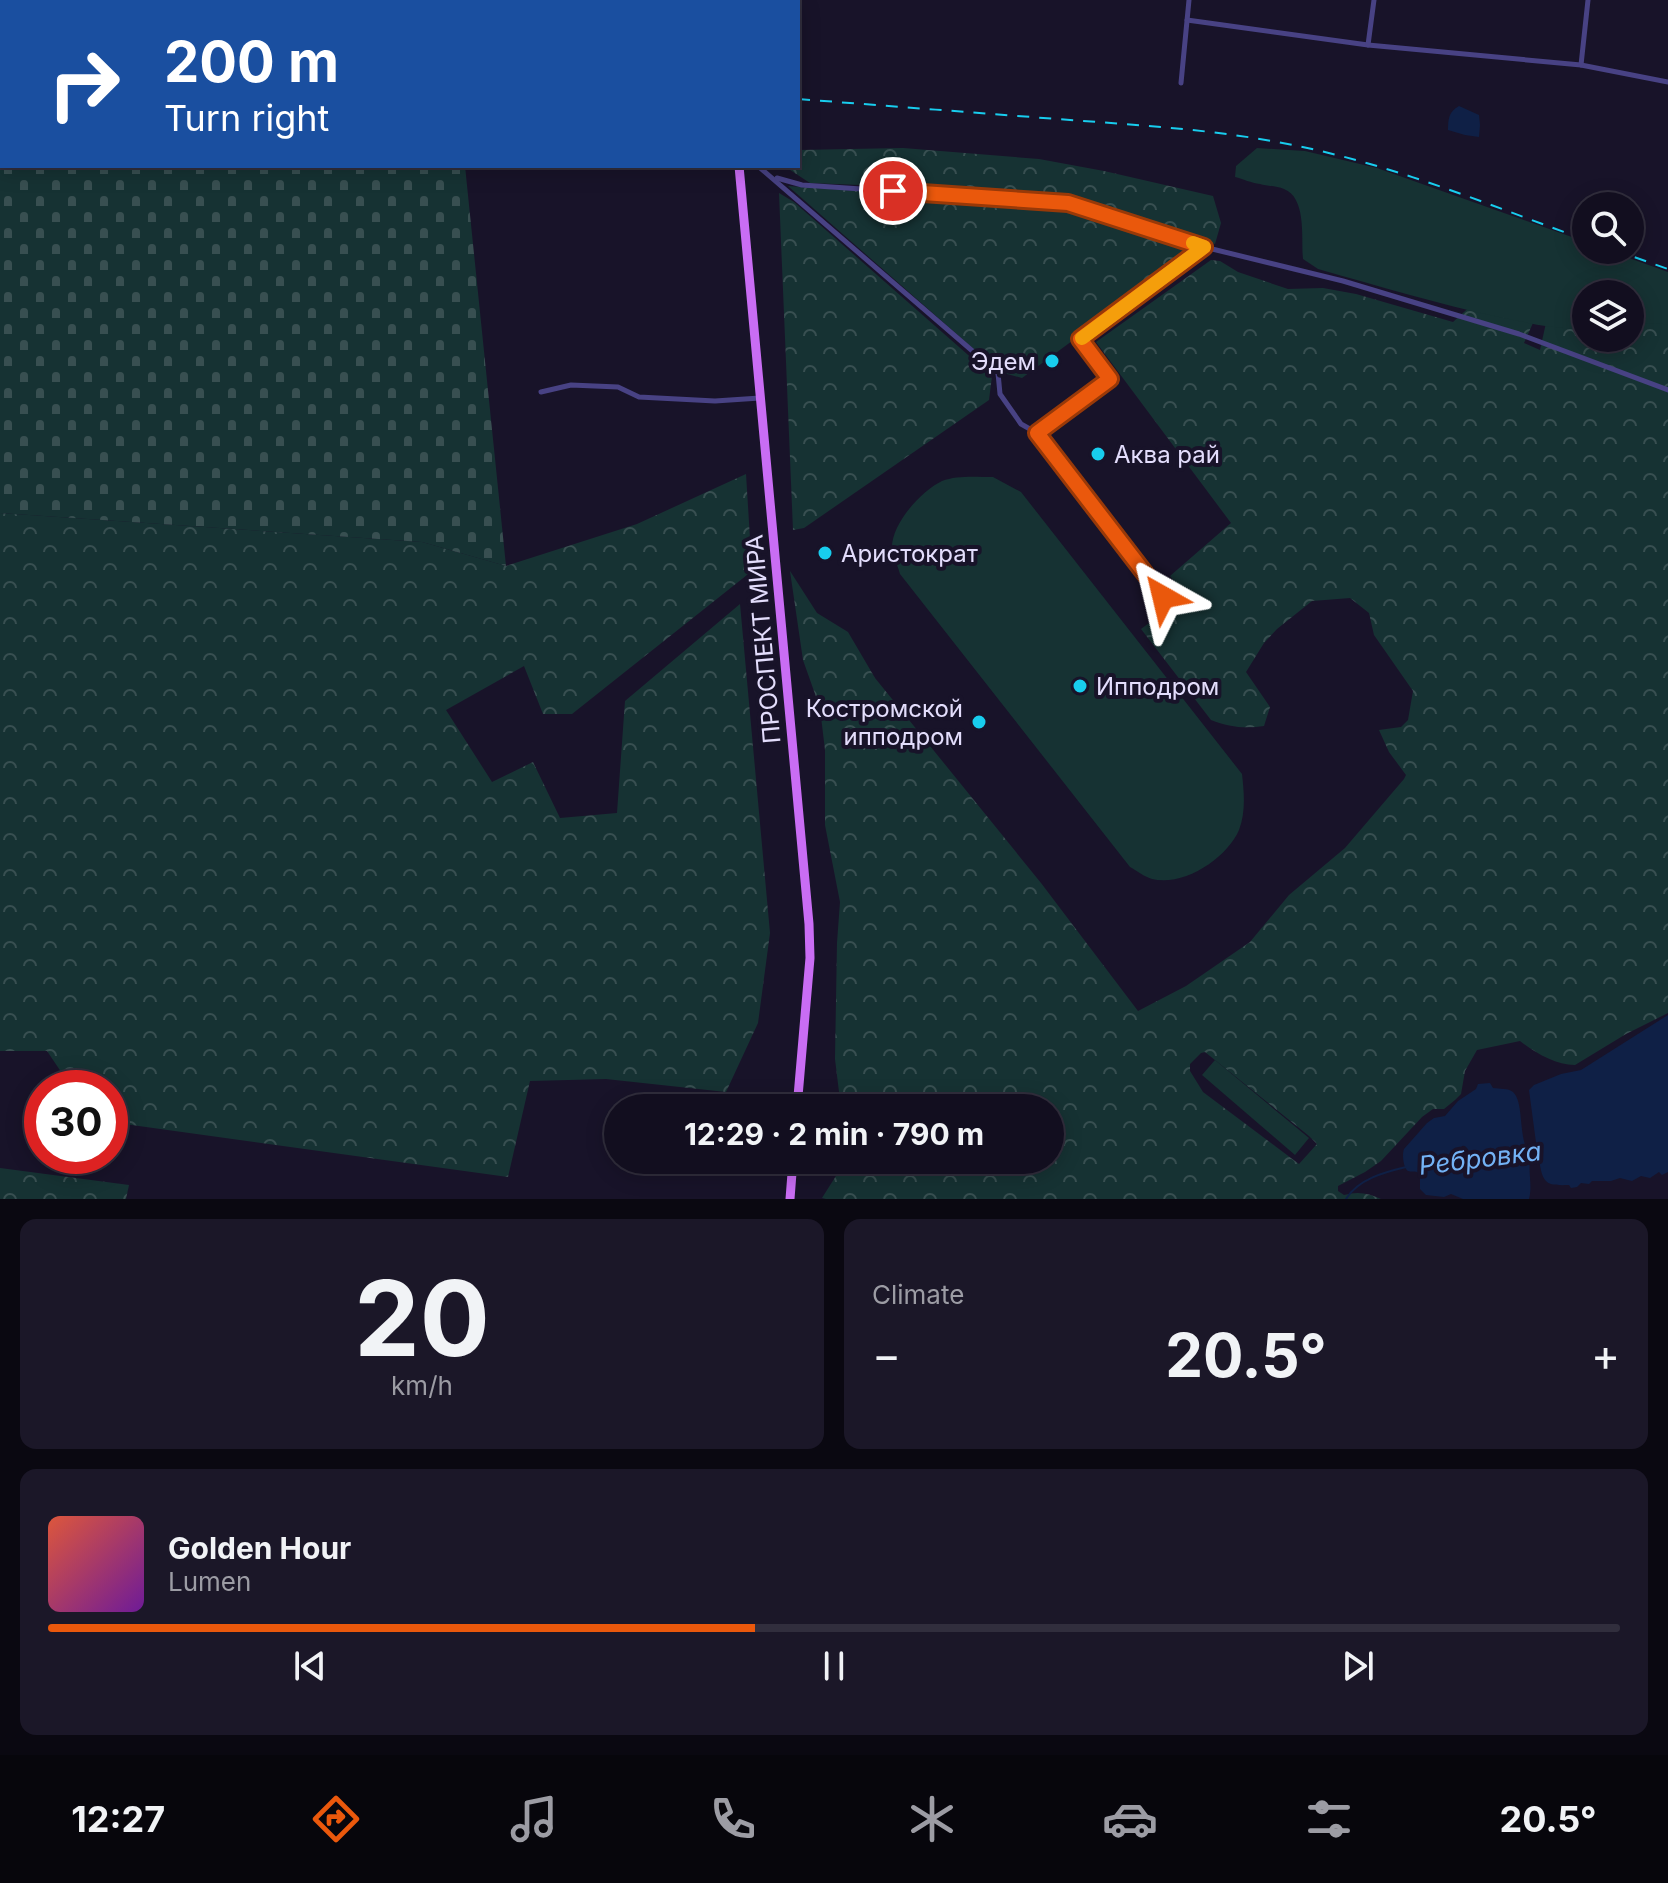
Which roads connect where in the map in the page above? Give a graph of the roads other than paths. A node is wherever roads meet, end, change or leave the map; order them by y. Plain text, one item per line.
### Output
1 (1189, 0) edge
2 (1374, 0) edge
3 (1588, 0) edge
4 (1187, 20) junction
5 (1368, 45) junction
6 (1581, 65) junction
7 (1668, 82) edge
8 (1181, 83) dead end
9 (739, 168) edge
10 (761, 168) edge
11 (772, 177) junction
12 (1204, 247) junction
13 (1668, 390) edge
14 (541, 392) dead end
15 (760, 398) junction
16 (1037, 433) junction
17 (1163, 597) dead end
18 (798, 1094) edge
19 (792, 1174) edge
20 (790, 1199) edge

1 - 4 street
2 - 5 street
3 - 6 street
4 - 5 street
4 - 8 street
5 - 6 street
6 - 7 street
9 - 15 main road, ПРОСПЕКТ МИРА
10 - 11 street
11 - 12 street
11 - 16 street
12 - 13 street
12 - 16 street
14 - 15 street
15 - 18 main road, ПРОСПЕКТ МИРА
16 - 17 street
19 - 20 main road

